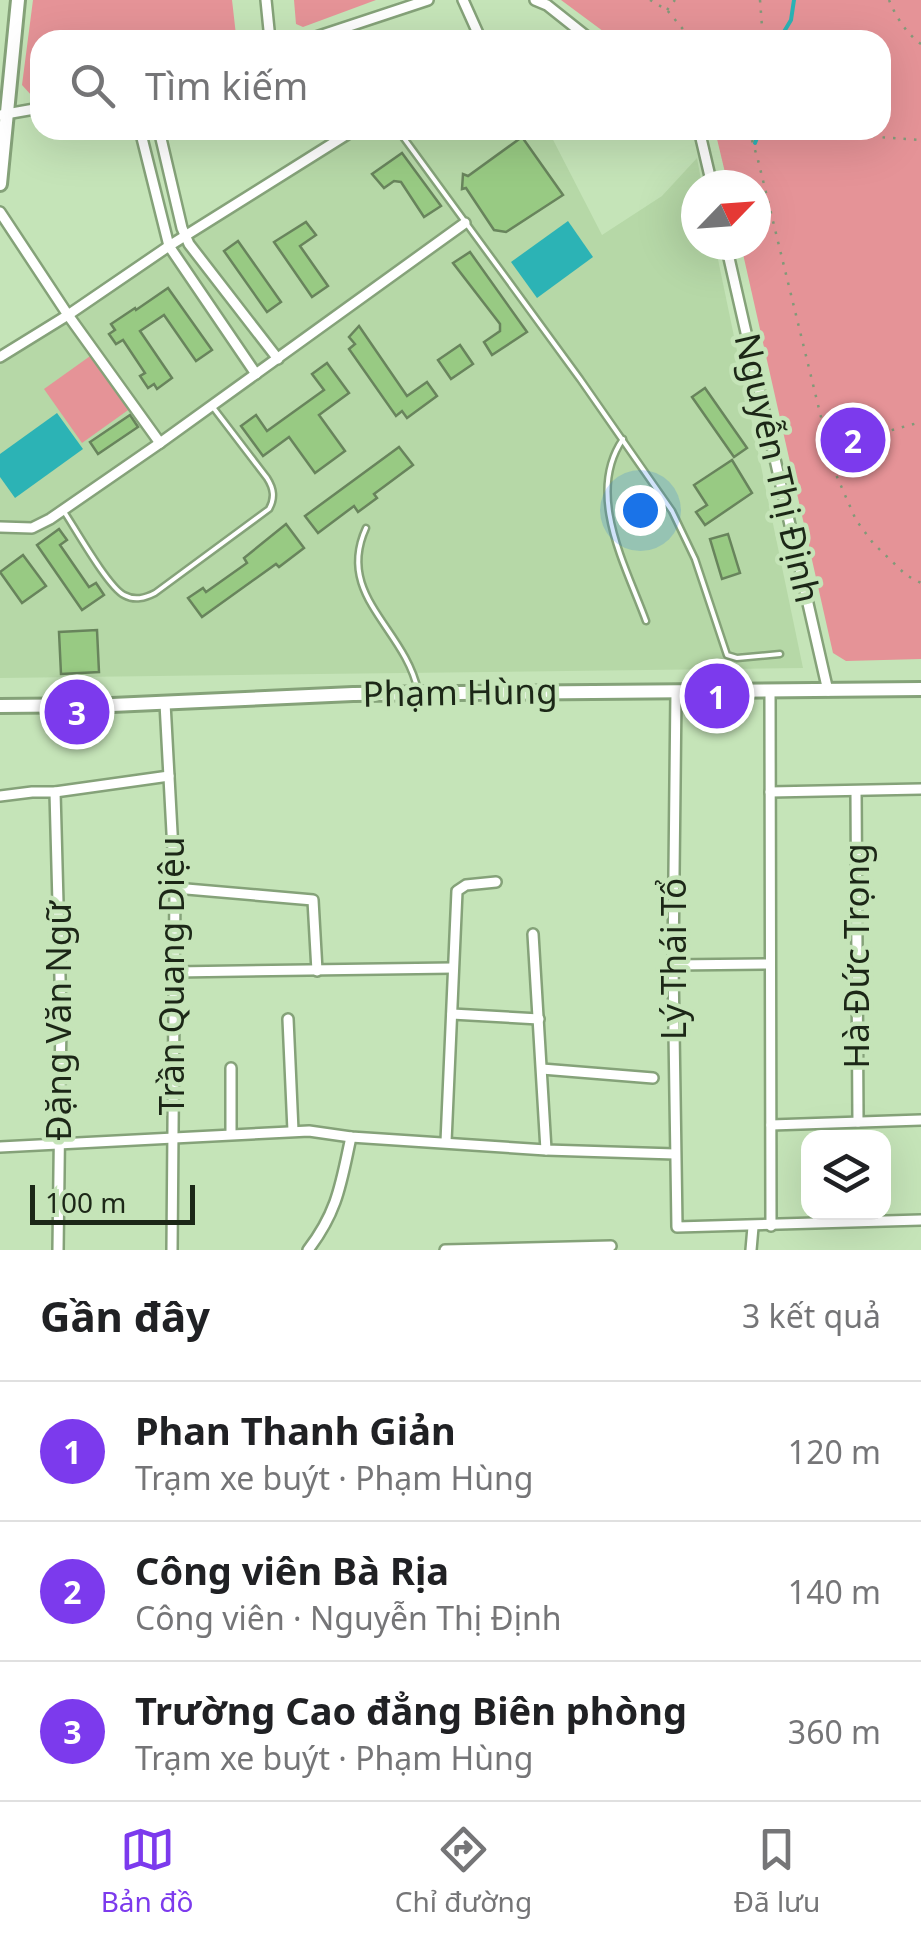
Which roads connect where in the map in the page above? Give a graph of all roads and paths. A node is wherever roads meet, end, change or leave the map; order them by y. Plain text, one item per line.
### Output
1 (18, 0) edge
2 (266, 0) edge
3 (428, 0) edge
4 (462, 0) edge
5 (535, 0) edge
6 (650, 0) edge
7 (675, 0) edge
8 (760, 0) edge
9 (889, 0) edge
10 (666, 10) junction
11 (269, 30) edge
12 (336, 30) edge
13 (476, 30) edge
14 (578, 30) edge
15 (683, 30) edge
16 (762, 30) edge
17 (921, 44) edge
18 (6, 61) edge
19 (30, 110) edge
20 (3, 114) edge
21 (891, 139) edge
22 (142, 140) edge
23 (161, 140) edge
24 (338, 140) edge
25 (405, 140) edge
26 (701, 140) edge
27 (751, 140) edge
28 (921, 140) edge
29 (708, 170) edge
30 (0, 184) edge
31 (0, 212) edge
32 (466, 223) junction
33 (185, 236) junction
34 (169, 246) junction
35 (729, 260) edge
36 (68, 315) junction
37 (0, 357) edge
38 (278, 359) junction
39 (256, 374) junction
40 (212, 406) junction
41 (921, 422) edge
42 (622, 439) junction
43 (160, 443) junction
44 (828, 447) junction
45 (63, 510) junction
46 (0, 526) edge
47 (366, 528) dead end
48 (921, 583) edge
49 (646, 620) dead end
50 (780, 654) dead end
51 (676, 690) junction
52 (770, 690) junction
53 (921, 690) edge
54 (828, 691) junction
55 (419, 694) junction
56 (165, 703) junction
57 (0, 706) edge
58 (169, 776) junction
59 (856, 790) junction
60 (921, 790) edge
61 (55, 792) junction
62 (770, 792) junction
63 (0, 796) edge
64 (496, 882) dead end
65 (175, 888) junction
66 (533, 934) dead end
67 (770, 964) junction
68 (674, 966) junction
69 (453, 968) junction
70 (317, 971) junction
71 (175, 972) junction
72 (452, 1014) junction
73 (288, 1019) dead end
74 (539, 1019) junction
75 (231, 1068) dead end
76 (542, 1069) junction
77 (653, 1078) dead end
78 (921, 1120) edge
79 (858, 1122) junction
80 (771, 1125) junction
81 (293, 1131) junction
82 (231, 1134) junction
83 (173, 1137) junction
84 (351, 1137) junction
85 (446, 1142) junction
86 (60, 1145) junction
87 (0, 1146) edge
88 (546, 1150) junction
89 (676, 1154) junction
90 (921, 1220) edge
91 (772, 1226) junction
92 (753, 1227) junction
93 (611, 1246) dead end
94 (58, 1250) edge
95 (172, 1250) edge
96 (308, 1250) edge
97 (445, 1250) edge
98 (751, 1250) edge

1 - 18 street
2 - 11 street
3 - 12 street
4 - 13 street
5 - 14 street
6 - 10 path
7 - 10 path
8 - 16 path
9 - 17 path
10 - 15 path
18 - 20 street
19 - 20 street
20 - 30 street
21 - 28 path
22 - 34 street
23 - 33 street
24 - 33 street
25 - 32 lane
26 - 29 street
27 - 44 path
31 - 36 street
32 - 38 street
32 - 42 lane
33 - 34 street
33 - 38 street
34 - 36 street
34 - 39 street
35 - 54 street, Nguyễn Thị Định
36 - 37 street
36 - 43 street
38 - 39 street
39 - 40 street
40 - 43 street
40 - 45 lane
41 - 44 path
42 - 49 lane
42 - 50 lane
43 - 45 street
44 - 48 path
45 - 46 street
47 - 55 lane
51 - 52 street, Phạm Hùng
51 - 55 street, Phạm Hùng
51 - 68 street, Lý Thái Tổ
52 - 54 street, Phạm Hùng
52 - 62 street
53 - 54 street, Phạm Hùng
55 - 56 street, Phạm Hùng
56 - 57 street, Phạm Hùng
56 - 58 street, Trần Quang Diệu
58 - 61 street
58 - 65 street, Trần Quang Diệu
59 - 60 street
59 - 62 street
59 - 79 street, Hà Đức Trọng
61 - 63 street
61 - 86 street, Đặng Văn Ngữ
62 - 67 street
64 - 69 street
65 - 70 street
65 - 71 street, Trần Quang Diệu
66 - 74 street
67 - 68 street
67 - 80 street
68 - 89 street, Lý Thái Tổ
69 - 70 street
69 - 72 street
70 - 71 street
71 - 83 street, Trần Quang Diệu
72 - 74 street
72 - 85 street
73 - 81 street
74 - 76 street
75 - 82 street
76 - 77 street
76 - 88 street
78 - 79 street
79 - 80 street
80 - 91 street
81 - 82 street
81 - 84 street
82 - 83 street
83 - 86 street
83 - 95 street, Trần Quang Diệu
84 - 85 street
84 - 96 street
85 - 88 street
86 - 87 street
86 - 94 street, Đặng Văn Ngữ
88 - 89 street
89 - 92 street, Lý Thái Tổ
90 - 91 street
91 - 92 street
92 - 98 street
93 - 97 street

